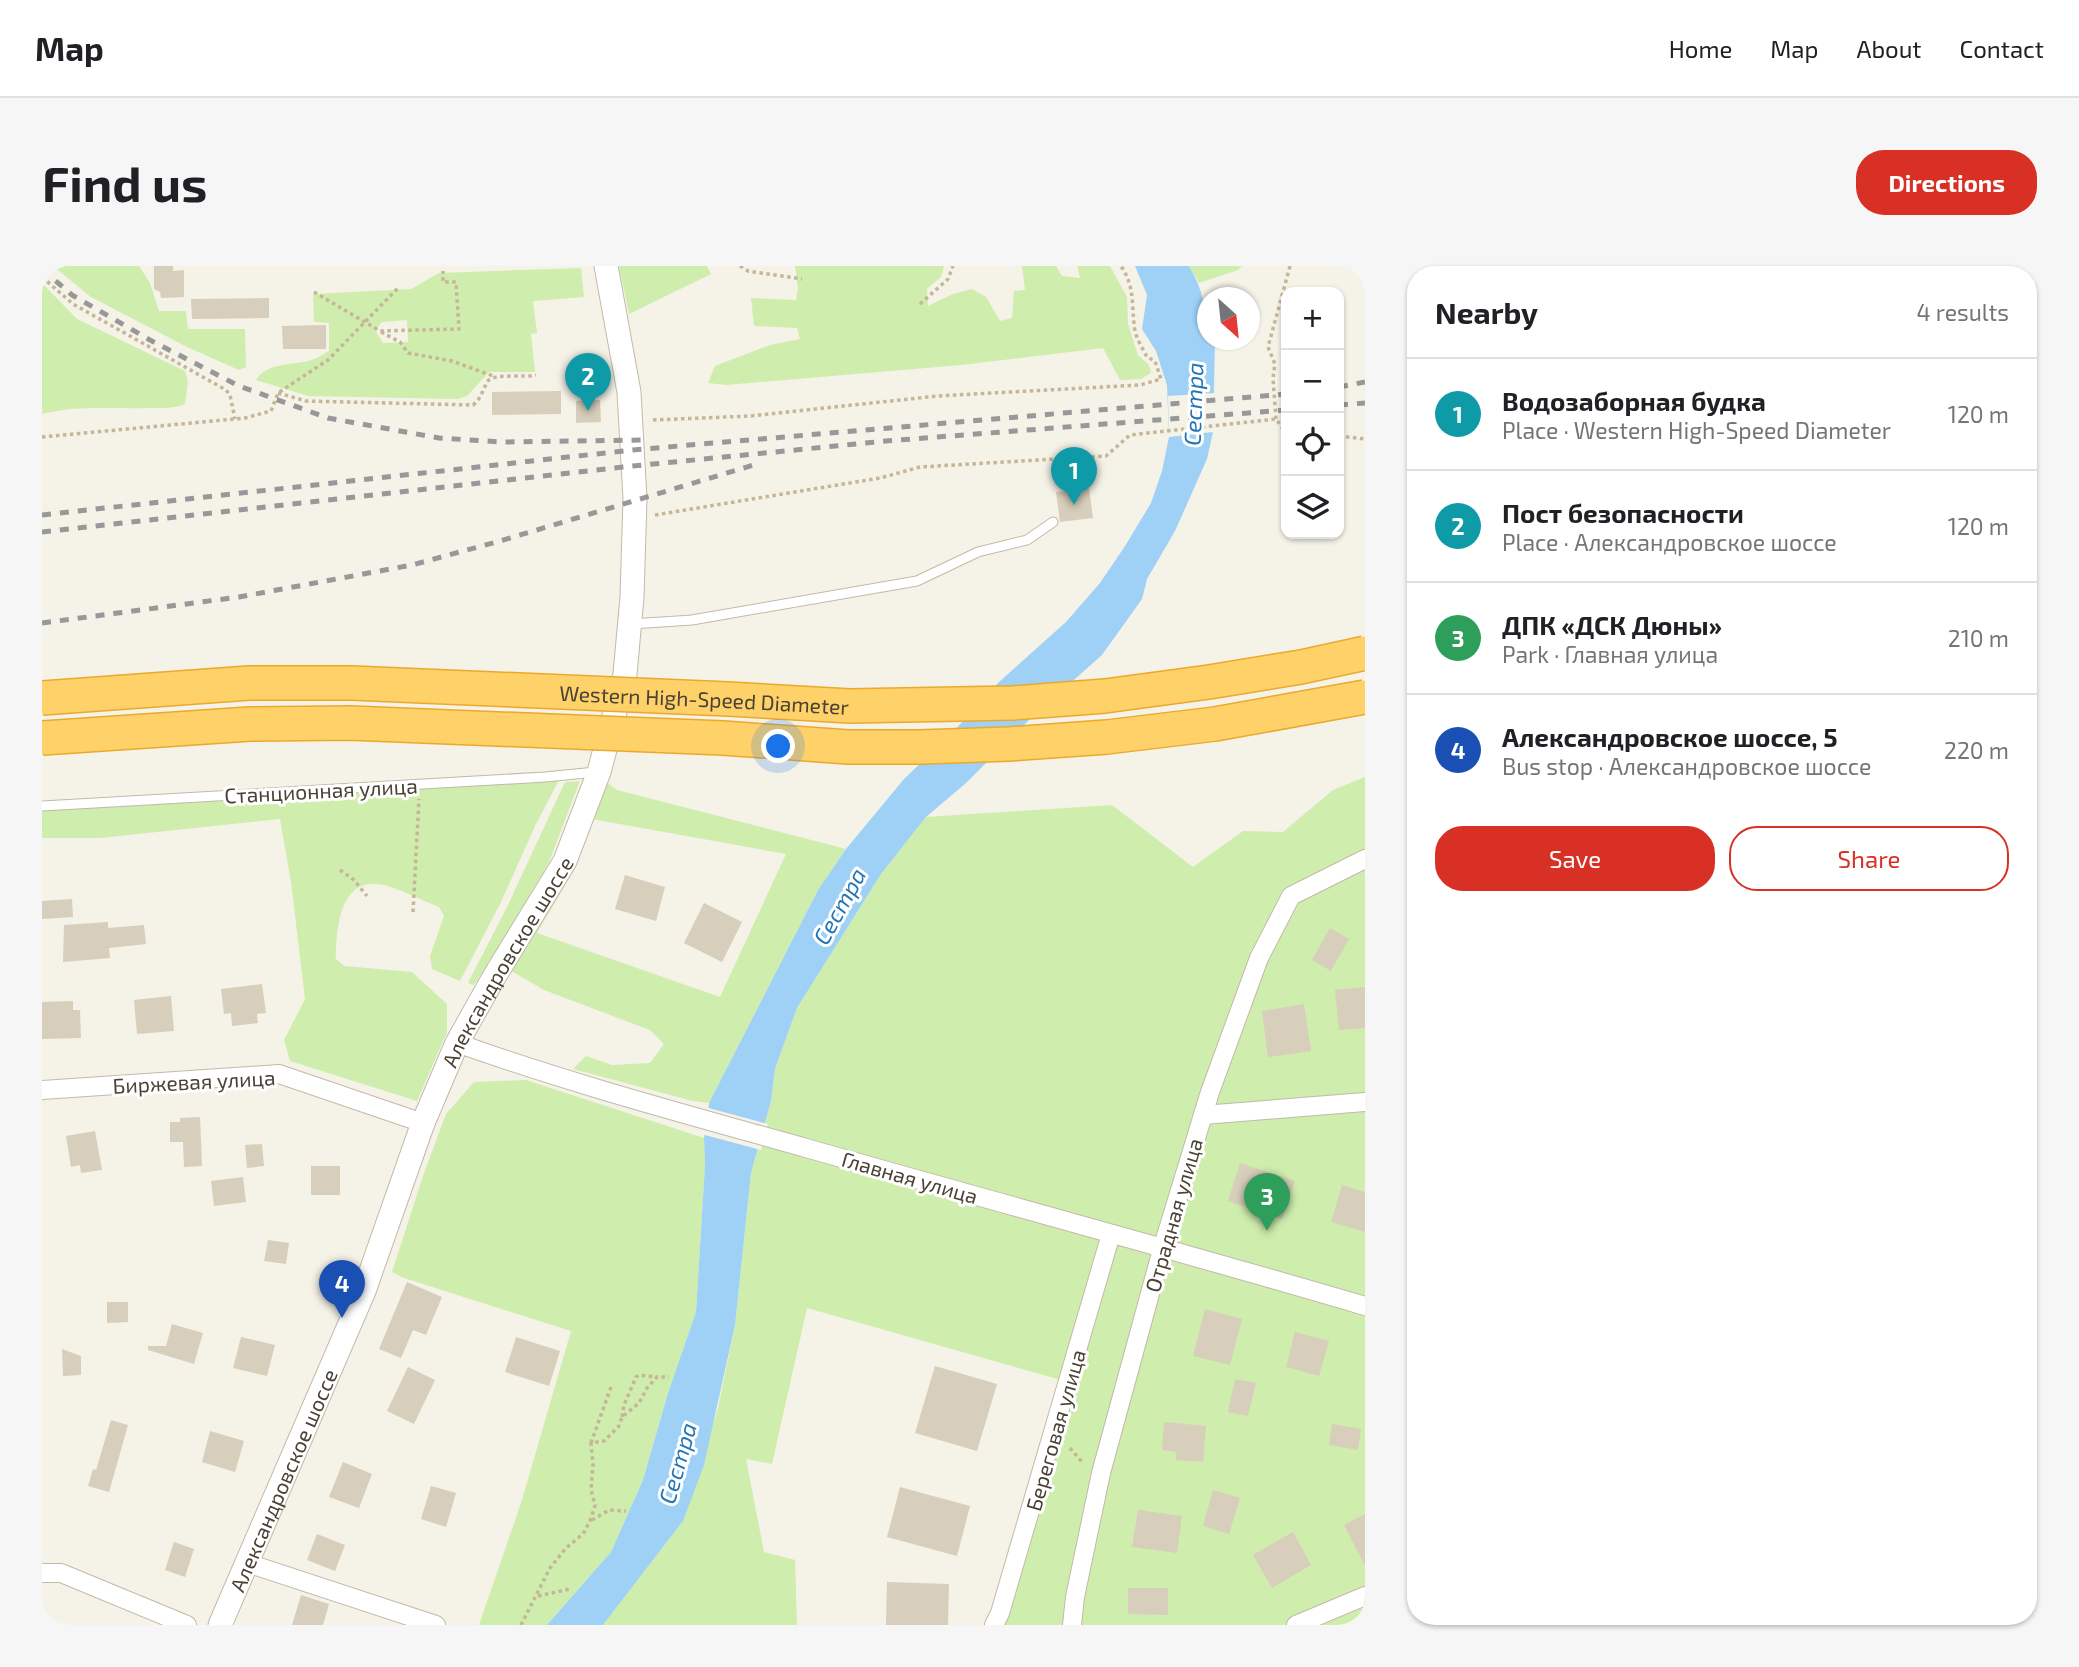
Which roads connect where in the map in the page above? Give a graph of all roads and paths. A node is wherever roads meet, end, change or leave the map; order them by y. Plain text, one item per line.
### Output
1 (606, 266) edge
2 (740, 266) edge
3 (953, 266) edge
4 (1121, 266) edge
5 (1290, 266) edge
6 (443, 271) dead end
7 (42, 277) edge
8 (802, 279) dead end
9 (398, 288) dead end
10 (314, 292) dead end
11 (920, 304) dead end
12 (364, 320) junction
13 (380, 331) junction
14 (536, 375) dead end
15 (493, 376) junction
16 (278, 393) junction
17 (235, 419) junction
18 (1276, 419) junction
19 (631, 421) junction
20 (1281, 426) edge
21 (42, 437) edge
22 (1344, 437) edge
23 (1365, 439) edge
24 (635, 519) junction
25 (1053, 522) dead end
26 (629, 624) junction
27 (1365, 653) edge
28 (1365, 697) edge
29 (42, 698) edge
30 (42, 738) edge
31 (599, 772) junction
32 (420, 785) junction
33 (42, 806) edge
34 (1365, 859) edge
35 (340, 870) dead end
36 (367, 896) dead end
37 (414, 912) dead end
38 (457, 1044) junction
39 (42, 1090) edge
40 (1365, 1102) edge
41 (1203, 1115) junction
42 (423, 1123) junction
43 (1111, 1234) junction
44 (1163, 1247) junction
45 (1365, 1306) edge
46 (657, 1377) junction
47 (668, 1377) dead end
48 (611, 1387) dead end
49 (622, 1417) junction
50 (1053, 1436) junction
51 (591, 1443) junction
52 (1095, 1498) junction
53 (626, 1511) dead end
54 (590, 1521) junction
55 (247, 1563) junction
56 (42, 1573) edge
57 (570, 1589) dead end
58 (1365, 1596) edge
59 (536, 1597) junction
60 (187, 1625) edge
61 (220, 1625) edge
62 (436, 1625) edge
63 (521, 1625) edge
64 (995, 1625) edge
65 (1072, 1625) edge
66 (1296, 1625) edge

1 - 19 street, Александровское шоссе
2 - 8 path
3 - 11 path
4 - 19 path
5 - 18 path
6 - 13 path
7 - 17 path
9 - 12 path
10 - 12 path
12 - 13 path
12 - 16 path
13 - 15 path
14 - 15 path
15 - 16 path
16 - 17 path
17 - 21 path
18 - 20 path
18 - 24 path
19 - 24 street, Александровское шоссе
22 - 23 path
24 - 26 street, Александровское шоссе
25 - 26 lane
26 - 31 street, Александровское шоссе
27 - 29 highway, Western High-Speed Diameter, bridge
28 - 30 highway, Western High-Speed Diameter, bridge
31 - 32 lane, Станционная улица
31 - 38 street, Александровское шоссе
32 - 33 lane, Станционная улица
32 - 37 path
34 - 41 street, Отрадная улица
35 - 36 path
38 - 42 street, Александровское шоссе
38 - 43 street, Главная улица
39 - 42 street, Биржевая улица
40 - 41 street
41 - 44 street, Отрадная улица
42 - 55 street, Александровское шоссе
43 - 44 street, Главная улица
43 - 50 street, Береговая улица
44 - 45 street, Главная улица
44 - 52 street, Отрадная улица
46 - 47 path
46 - 49 path
46 - 49 path
48 - 51 path
49 - 51 path
50 - 52 path
50 - 64 street, Береговая улица
51 - 54 path
52 - 65 street, Отрадная улица
53 - 54 path
54 - 59 path
55 - 61 street, Александровское шоссе
55 - 62 street
56 - 60 street
57 - 59 path
58 - 66 street
59 - 63 path

